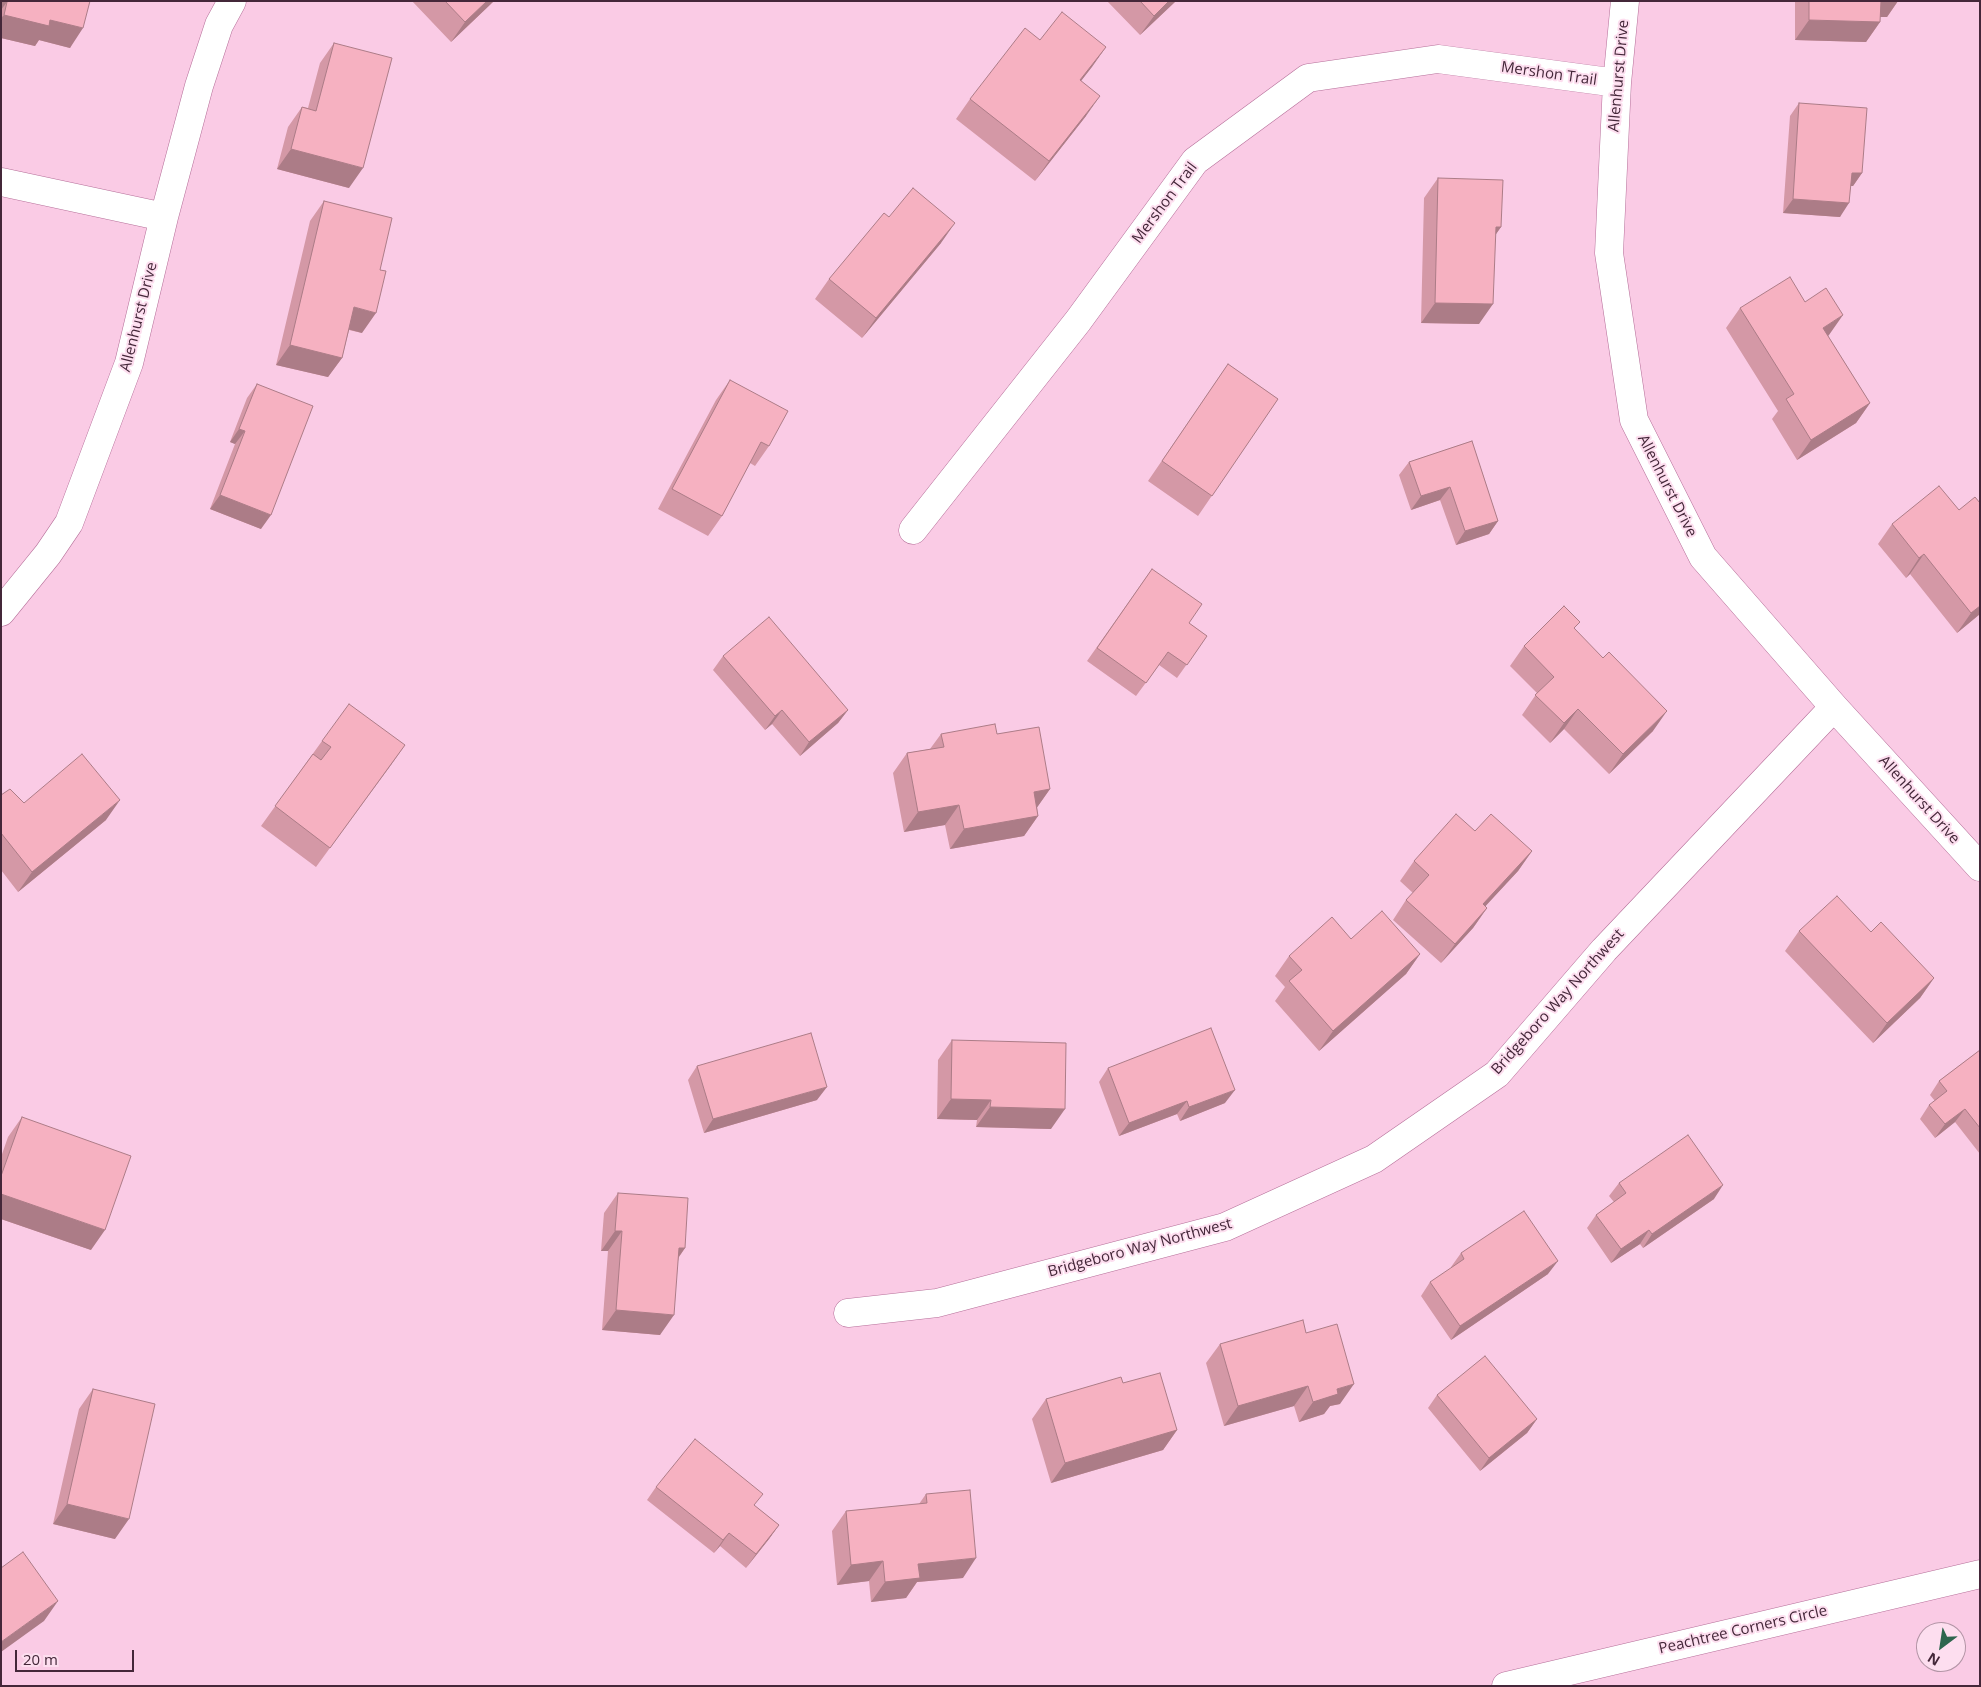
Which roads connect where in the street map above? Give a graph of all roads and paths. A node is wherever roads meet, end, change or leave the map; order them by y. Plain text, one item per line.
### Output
1 (232, 1) edge
2 (1626, 1) edge
3 (1617, 83) junction
4 (1, 182) edge
5 (164, 217) junction
6 (913, 530) dead end
7 (1, 612) edge
8 (1834, 707) junction
9 (1980, 867) edge
10 (848, 1314) dead end
11 (1980, 1574) edge
12 (1506, 1686) edge

1 - 5 street, Allenhurst Drive
2 - 3 street, Allenhurst Drive
3 - 6 street, Mershon Trail
3 - 8 street, Allenhurst Drive
4 - 5 street
5 - 7 street, Allenhurst Drive
8 - 9 street, Allenhurst Drive
8 - 10 street, Bridgeboro Way Northwest
11 - 12 street, Peachtree Corners Circle

